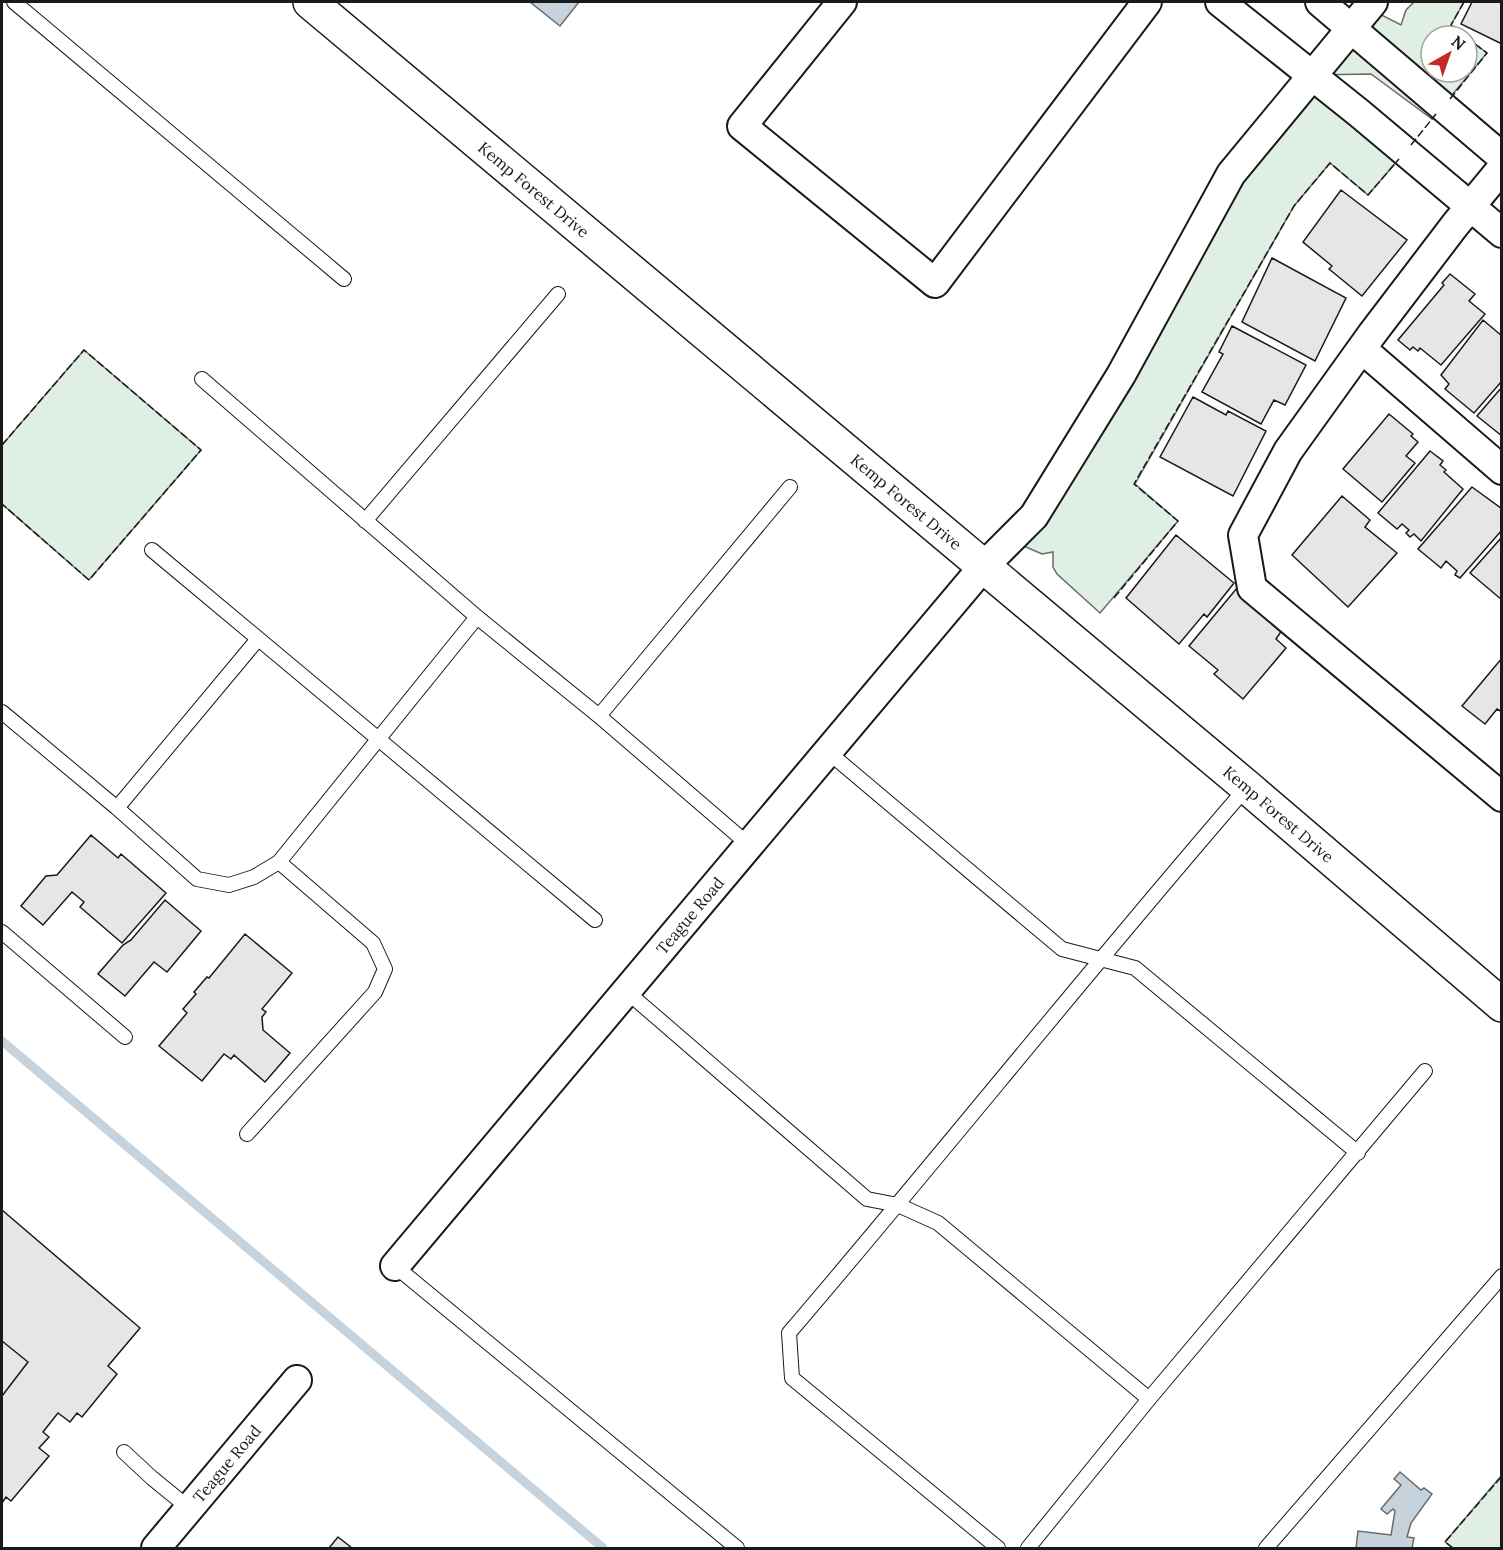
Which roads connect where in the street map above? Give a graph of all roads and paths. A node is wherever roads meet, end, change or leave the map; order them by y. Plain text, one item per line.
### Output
1 (14, 2) edge
2 (310, 2) edge
3 (842, 2) edge
4 (1147, 2) edge
5 (1220, 2) edge
6 (1320, 2) edge
7 (1373, 2) edge
8 (1351, 27) junction
9 (1312, 74) junction
10 (1502, 157) edge
11 (1502, 168) edge
12 (1471, 207) junction
13 (1502, 233) edge
14 (344, 279) dead end
15 (558, 294) dead end
16 (1362, 349) junction
17 (202, 379) dead end
18 (1502, 470) edge
19 (790, 487) dead end
20 (365, 521) junction
21 (152, 550) dead end
22 (983, 567) junction
23 (477, 617) junction
24 (258, 639) junction
25 (2, 712) edge
26 (599, 716) junction
27 (377, 739) junction
28 (827, 751) junction
29 (1246, 787) junction
30 (1502, 797) edge
31 (117, 808) junction
32 (749, 845) junction
33 (279, 862) junction
34 (595, 920) dead end
35 (2, 932) edge
36 (1101, 958) junction
37 (626, 991) junction
38 (1502, 1005) edge
39 (125, 1038) dead end
40 (1425, 1071) dead end
41 (247, 1134) dead end
42 (1358, 1153) junction
43 (898, 1205) junction
44 (395, 1266) joint
45 (1500, 1279) edge
46 (297, 1380) dead end
47 (1149, 1399) junction
48 (124, 1452) dead end
49 (189, 1509) junction
50 (156, 1548) edge
51 (737, 1548) edge
52 (998, 1548) edge
53 (1028, 1548) edge
54 (1266, 1548) edge

1 - 14 lane
2 - 22 street, Kemp Forest Drive
3 - 4 street
5 - 9 street
6 - 8 street
7 - 8 street, Teague Road
8 - 9 street, Teague Road
8 - 10 street
9 - 12 street
9 - 22 street, Teague Road
11 - 12 street
12 - 13 street
12 - 16 street
15 - 20 lane
16 - 18 street
16 - 30 street
17 - 20 lane
19 - 26 lane
20 - 23 lane
21 - 24 lane
22 - 28 street, Teague Road
22 - 29 street, Kemp Forest Drive
23 - 26 lane
23 - 27 lane
24 - 27 lane
24 - 31 lane
25 - 31 lane
26 - 32 lane
27 - 33 lane
27 - 34 lane
28 - 32 street, Teague Road
28 - 36 lane
29 - 36 lane
29 - 38 street, Kemp Forest Drive
31 - 33 lane
32 - 37 street, Teague Road
33 - 41 lane
35 - 39 lane
36 - 42 lane
36 - 43 lane
37 - 43 lane
37 - 44 street, Teague Road
40 - 42 lane
42 - 47 lane
43 - 47 lane
43 - 52 lane
44 - 51 lane
45 - 54 lane
46 - 49 street, Teague Road
47 - 53 lane
48 - 49 lane
49 - 50 street, Teague Road

